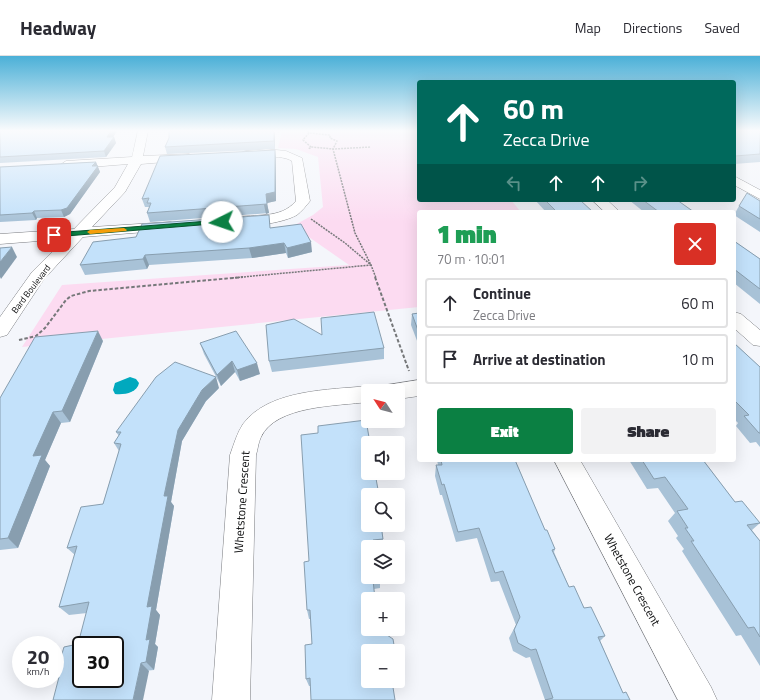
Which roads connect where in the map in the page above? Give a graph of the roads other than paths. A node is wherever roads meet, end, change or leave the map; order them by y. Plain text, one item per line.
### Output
1 (119, 161) edge
2 (136, 161) edge
3 (298, 161) edge
4 (53, 165) edge
5 (736, 181) edge
6 (760, 195) edge
7 (601, 202) edge
8 (611, 210) edge
9 (227, 222) edge
10 (181, 225) edge
11 (79, 233) junction
12 (0, 239) edge
13 (736, 320) edge
14 (0, 331) edge
15 (760, 340) edge
16 (361, 395) edge
17 (568, 462) edge
18 (231, 700) edge
19 (698, 700) edge

1 - 4 street
2 - 11 street, Bard Boulevard
3 - 9 street
5 - 6 street
7 - 8 street
10 - 11 street
11 - 12 street
11 - 14 street, Bard Boulevard
13 - 15 street
16 - 18 street, Whetstone Crescent
17 - 19 street, Whetstone Crescent

